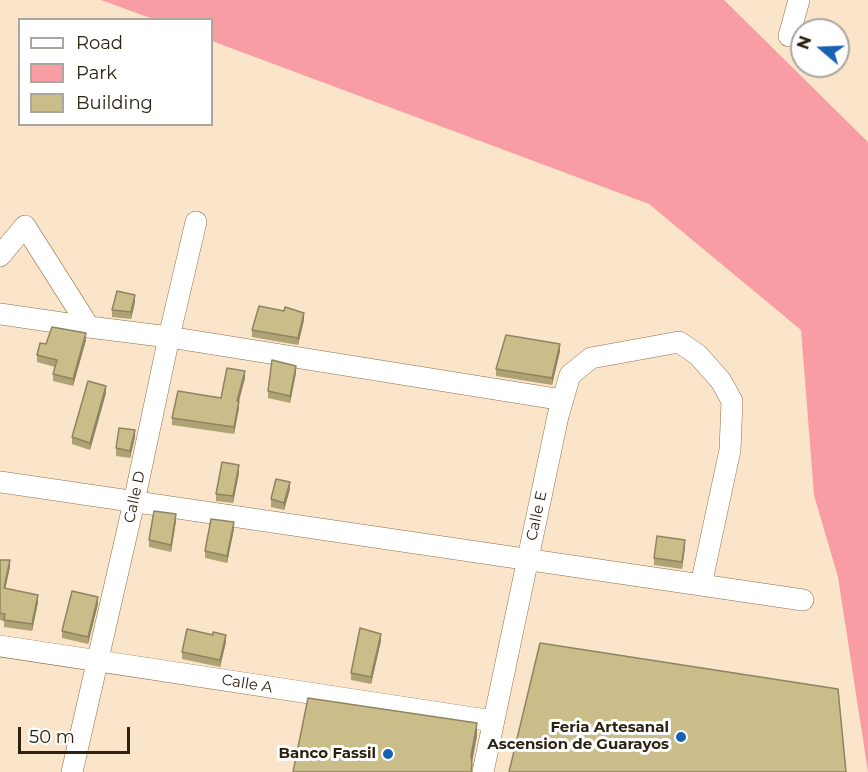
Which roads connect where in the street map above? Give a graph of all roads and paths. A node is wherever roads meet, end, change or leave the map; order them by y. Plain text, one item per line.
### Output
1 (799, 0) edge
2 (789, 36) dead end
3 (196, 222) dead end
4 (0, 256) edge
5 (0, 314) edge
6 (89, 327) junction
7 (169, 337) junction
8 (563, 400) junction
9 (0, 482) edge
10 (134, 502) junction
11 (527, 560) junction
12 (700, 585) junction
13 (803, 600) dead end
14 (0, 646) edge
15 (98, 661) junction
16 (493, 721) junction
17 (72, 772) edge
18 (483, 772) edge

1 - 2 street
3 - 7 street, Calle D
4 - 6 street
5 - 6 street
6 - 7 street
7 - 8 street
7 - 10 street, Calle D
8 - 11 street, Calle E
8 - 12 street, Calle E
9 - 10 street
10 - 11 street
10 - 15 street, Calle D
11 - 12 street
11 - 16 street, Calle E
12 - 13 street
14 - 15 street, Calle A
15 - 16 street, Calle A
15 - 17 street, Calle D
16 - 18 street, Calle E

